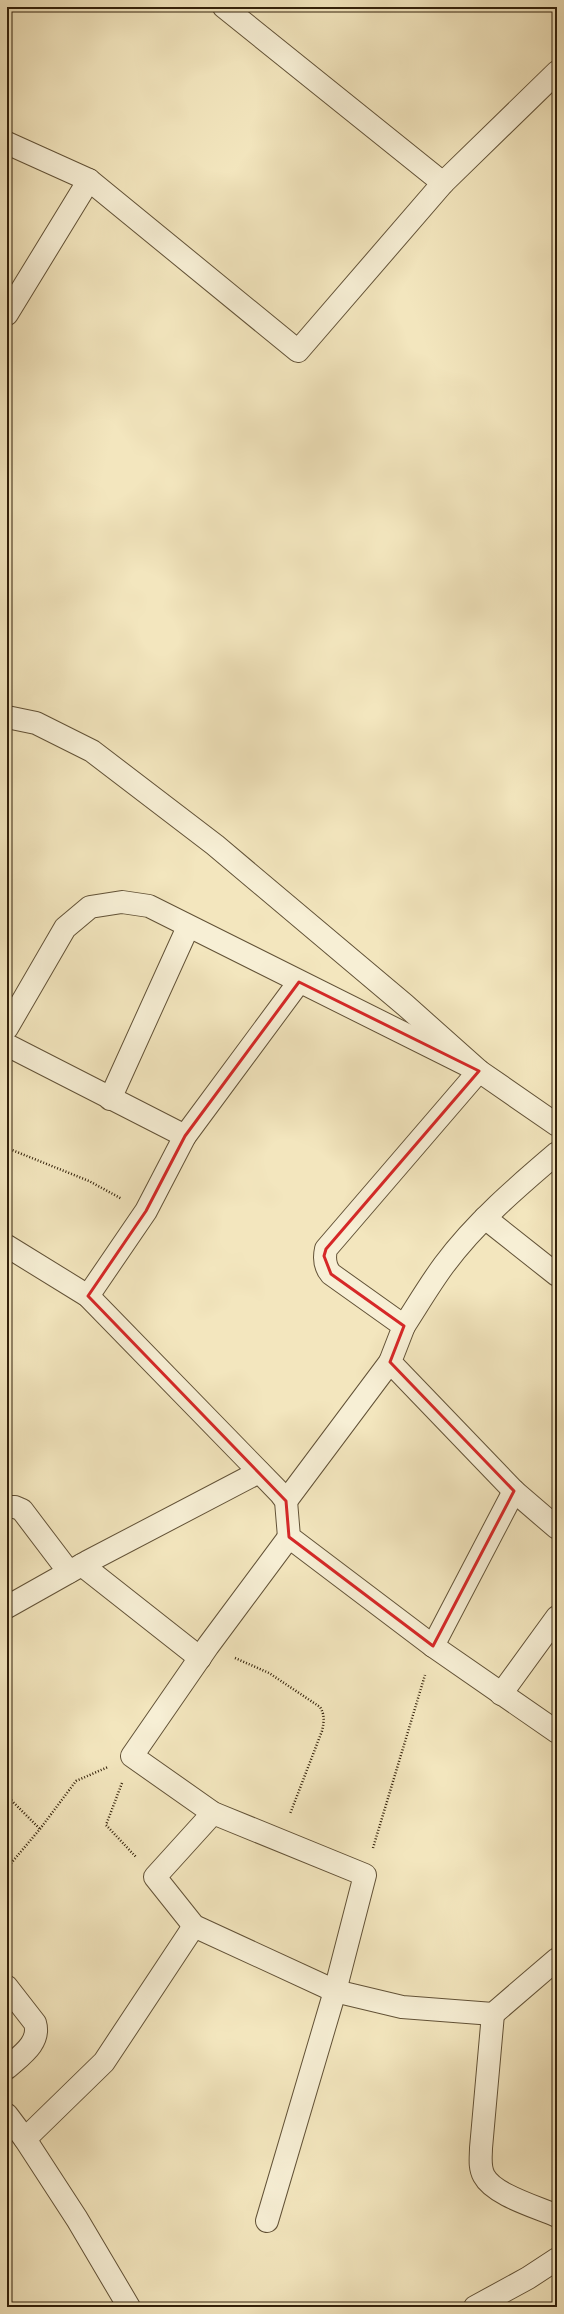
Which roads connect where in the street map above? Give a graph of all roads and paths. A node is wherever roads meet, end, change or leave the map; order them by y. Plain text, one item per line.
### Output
1 (224, 7) edge
2 (557, 72) edge
3 (7, 143) edge
4 (89, 180) junction
5 (443, 183) junction
6 (7, 314) edge
7 (7, 717) edge
8 (188, 927) junction
9 (299, 982) junction
10 (7, 1028) edge
11 (7, 1045) edge
12 (479, 1071) junction
13 (110, 1099) junction
14 (557, 1125) edge
15 (185, 1136) junction
16 (7, 1148) edge
17 (557, 1153) edge
18 (146, 1212) junction
19 (485, 1218) junction
20 (7, 1246) edge
21 (557, 1275) edge
22 (88, 1296) junction
23 (404, 1326) junction
24 (390, 1362) junction
25 (259, 1472) junction
26 (514, 1490) junction
27 (286, 1501) junction
28 (7, 1508) edge
29 (557, 1528) edge
30 (289, 1537) junction
31 (76, 1569) junction
32 (7, 1607) edge
33 (557, 1617) edge
34 (433, 1646) junction
35 (204, 1652) junction
36 (502, 1694) junction
37 (557, 1732) edge
38 (132, 1756) junction
39 (7, 1796) edge
40 (213, 1813) junction
41 (40, 1829) junction
42 (279, 1841) junction
43 (7, 1868) edge
44 (365, 1875) junction
45 (155, 1877) junction
46 (194, 1926) junction
47 (557, 1959) edge
48 (7, 1987) edge
49 (335, 1992) junction
50 (493, 2014) junction
51 (7, 2068) edge
52 (7, 2115) edge
53 (25, 2139) junction
54 (557, 2216) edge
55 (267, 2221) dead end
56 (557, 2259) edge
57 (129, 2307) edge
58 (475, 2307) edge

1 - 5 street
2 - 5 street
3 - 4 street
4 - 5 street
4 - 6 street
7 - 12 street
8 - 9 street
8 - 10 street
8 - 13 street
9 - 12 street
9 - 15 street
11 - 13 street
12 - 14 street
12 - 23 street
13 - 15 street
15 - 18 street
16 - 18 path
17 - 19 street
18 - 22 street
19 - 21 street
19 - 23 street
20 - 22 street
22 - 25 street
23 - 24 street
24 - 26 street
24 - 27 street
25 - 27 street
25 - 31 street
26 - 29 street
26 - 34 street
27 - 30 street
28 - 31 street
30 - 34 street
30 - 35 street
31 - 32 street
31 - 35 street
33 - 36 street
34 - 36 street
34 - 44 path
35 - 38 street
35 - 42 path
36 - 37 street
38 - 40 street
38 - 41 path
38 - 45 path
39 - 41 path
40 - 42 street
40 - 45 street
41 - 43 path
42 - 44 street
44 - 49 street
45 - 46 street
46 - 49 street
46 - 53 street
47 - 50 street
48 - 51 street
49 - 50 street
49 - 55 street
50 - 54 street
52 - 53 street
53 - 57 street
56 - 58 street

